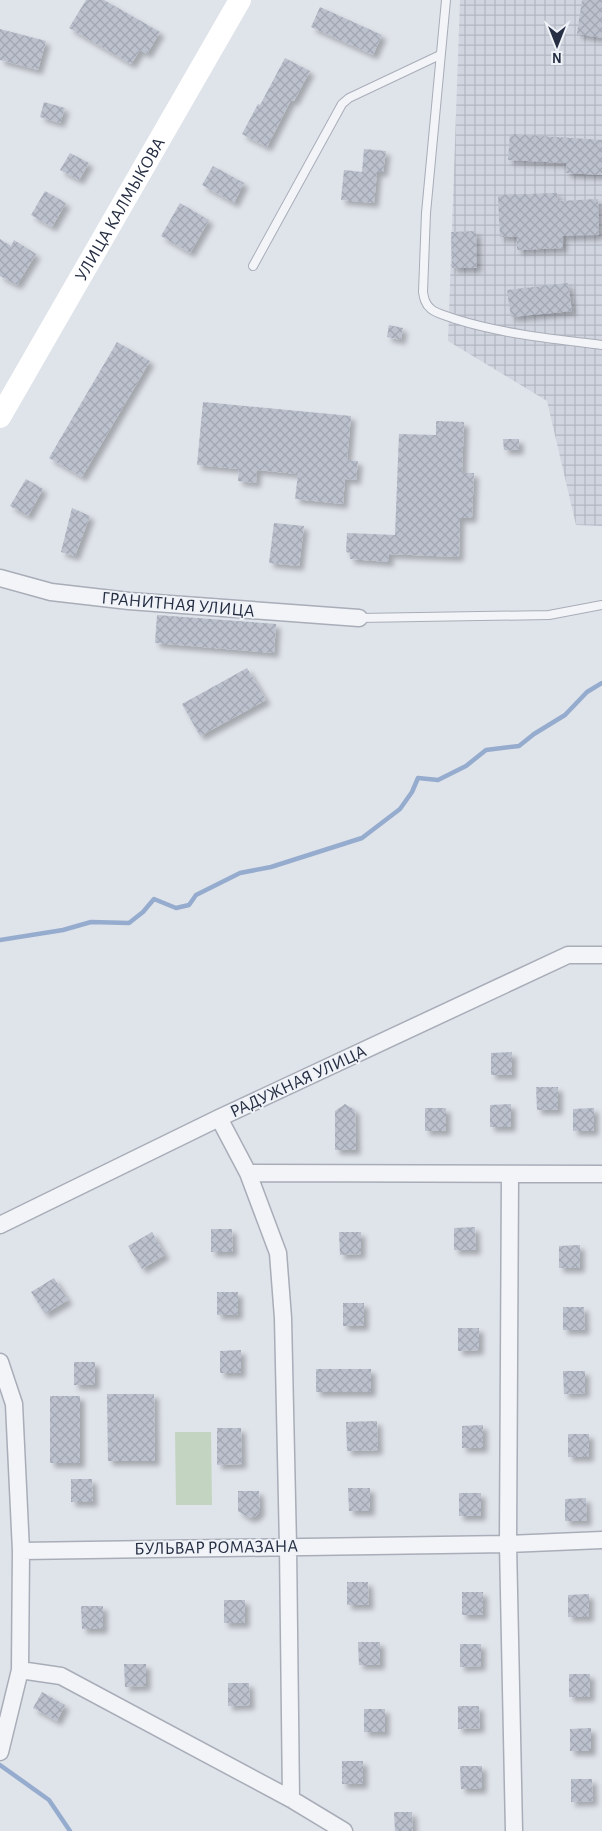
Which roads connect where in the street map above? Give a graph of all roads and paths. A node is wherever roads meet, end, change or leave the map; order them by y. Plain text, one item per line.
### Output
1 (240, 0) edge
2 (446, 0) edge
3 (440, 55) junction
4 (253, 266) dead end
5 (602, 345) edge
6 (0, 418) edge
7 (0, 578) edge
8 (602, 605) edge
9 (359, 618) joint
10 (602, 955) edge
11 (219, 1118) junction
12 (248, 1173) junction
13 (602, 1174) edge
14 (510, 1175) junction
15 (0, 1225) edge
16 (0, 1362) edge
17 (602, 1540) edge
18 (508, 1544) junction
19 (288, 1546) junction
20 (20, 1550) junction
21 (20, 1670) junction
22 (0, 1752) edge
23 (291, 1799) junction
24 (344, 1831) edge
25 (514, 1831) edge

1 - 6 main road, УЛИЦА КАЛМЫКОВА
2 - 3 lane
3 - 4 lane
3 - 5 lane
7 - 9 street, ГРАНИТНАЯ УЛИЦА
8 - 9 lane
10 - 11 street, РАДУЖНАЯ УЛИЦА
11 - 12 street
11 - 15 street, РАДУЖНАЯ УЛИЦА
12 - 14 street
12 - 19 street
13 - 14 street
14 - 18 street
16 - 20 street
17 - 18 street, БУЛЬВАР РОМАЗАНА
18 - 19 street, БУЛЬВАР РОМАЗАНА
18 - 25 street
19 - 20 street, БУЛЬВАР РОМАЗАНА
19 - 23 street
20 - 21 street
21 - 22 street
21 - 23 street
23 - 24 street

